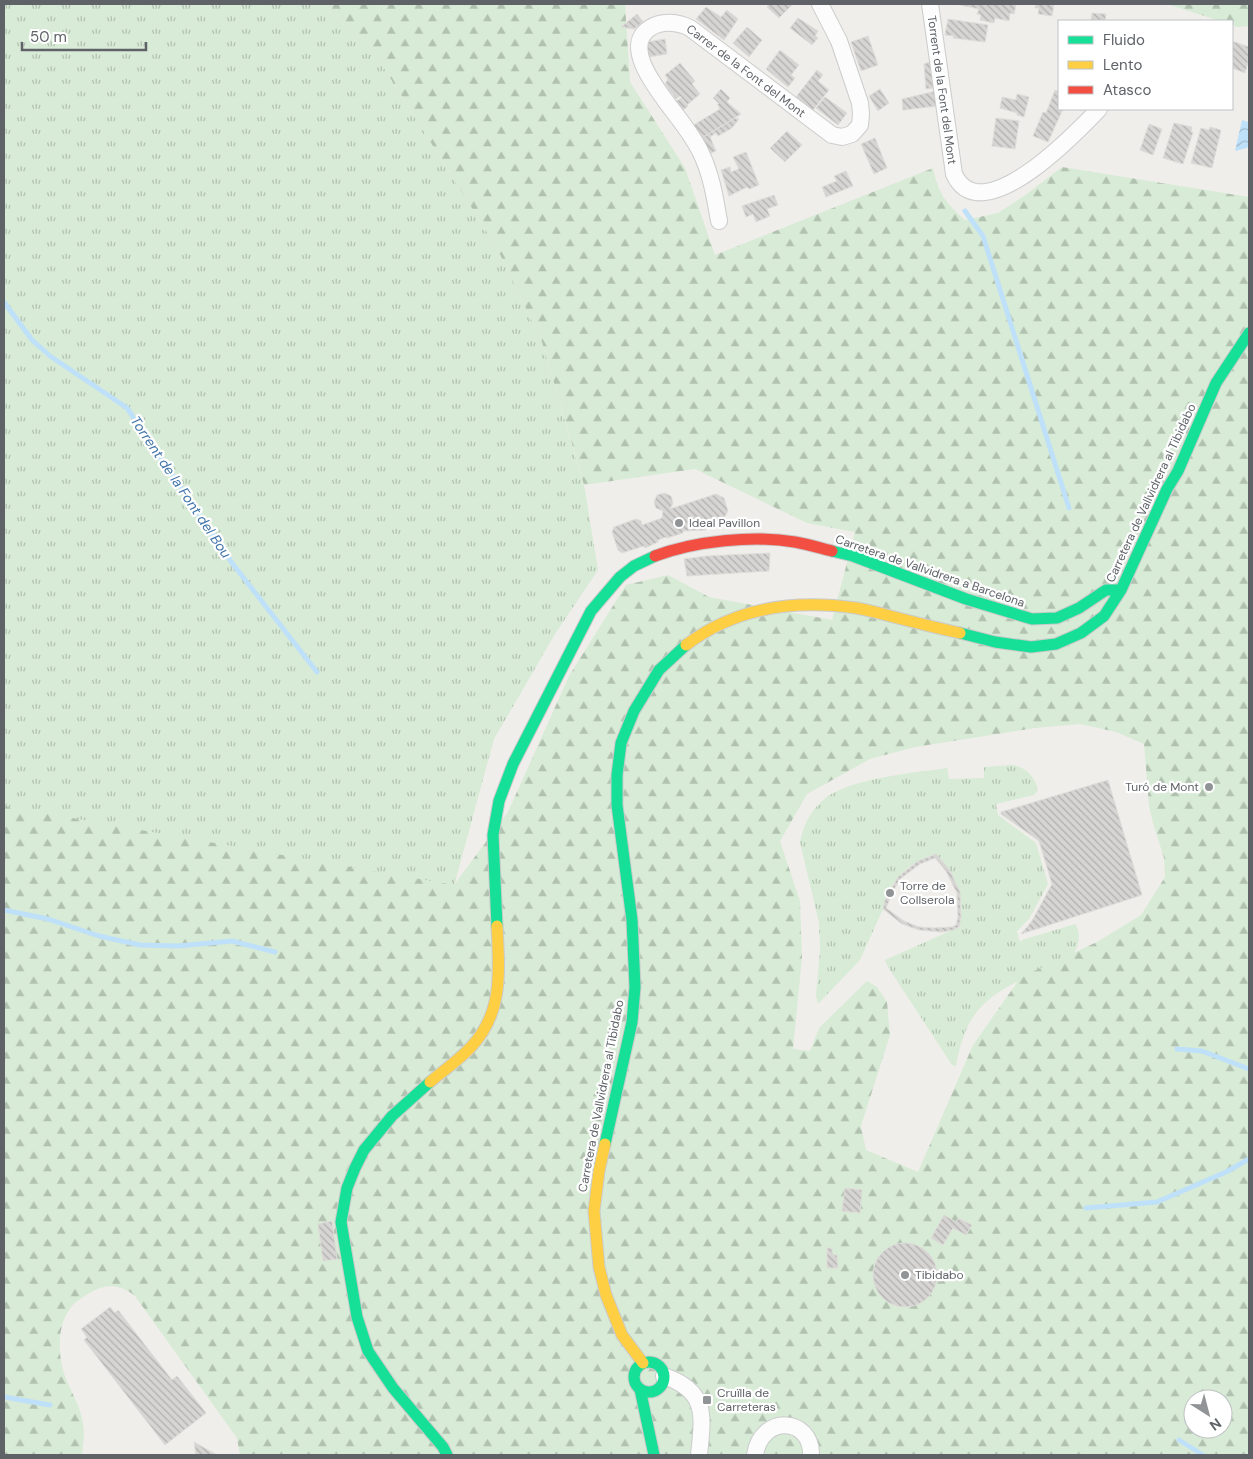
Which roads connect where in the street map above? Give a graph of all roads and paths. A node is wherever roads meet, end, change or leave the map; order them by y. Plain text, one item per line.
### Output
1 (820, 4) edge
2 (930, 4) edge
3 (1098, 110) edge
4 (719, 220) dead end
5 (1249, 333) edge
6 (1121, 590) junction
7 (643, 1363) junction
8 (664, 1376) junction
9 (640, 1389) junction
10 (447, 1455) edge
11 (654, 1455) edge
12 (699, 1455) edge
13 (755, 1455) edge
14 (812, 1455) edge

1 - 4 street, Carrer de la Font del Mont
2 - 3 street, Torrent de la Font del Mont
5 - 6 street, Carretera de Vallvidrera al Tibidabo
6 - 7 street, Carretera de Vallvidrera al Tibidabo
6 - 10 street, Carretera de Vallvidrera a Barcelona
7 - 8 street
7 - 9 street
8 - 9 street
8 - 12 street
9 - 11 street
13 - 14 street

